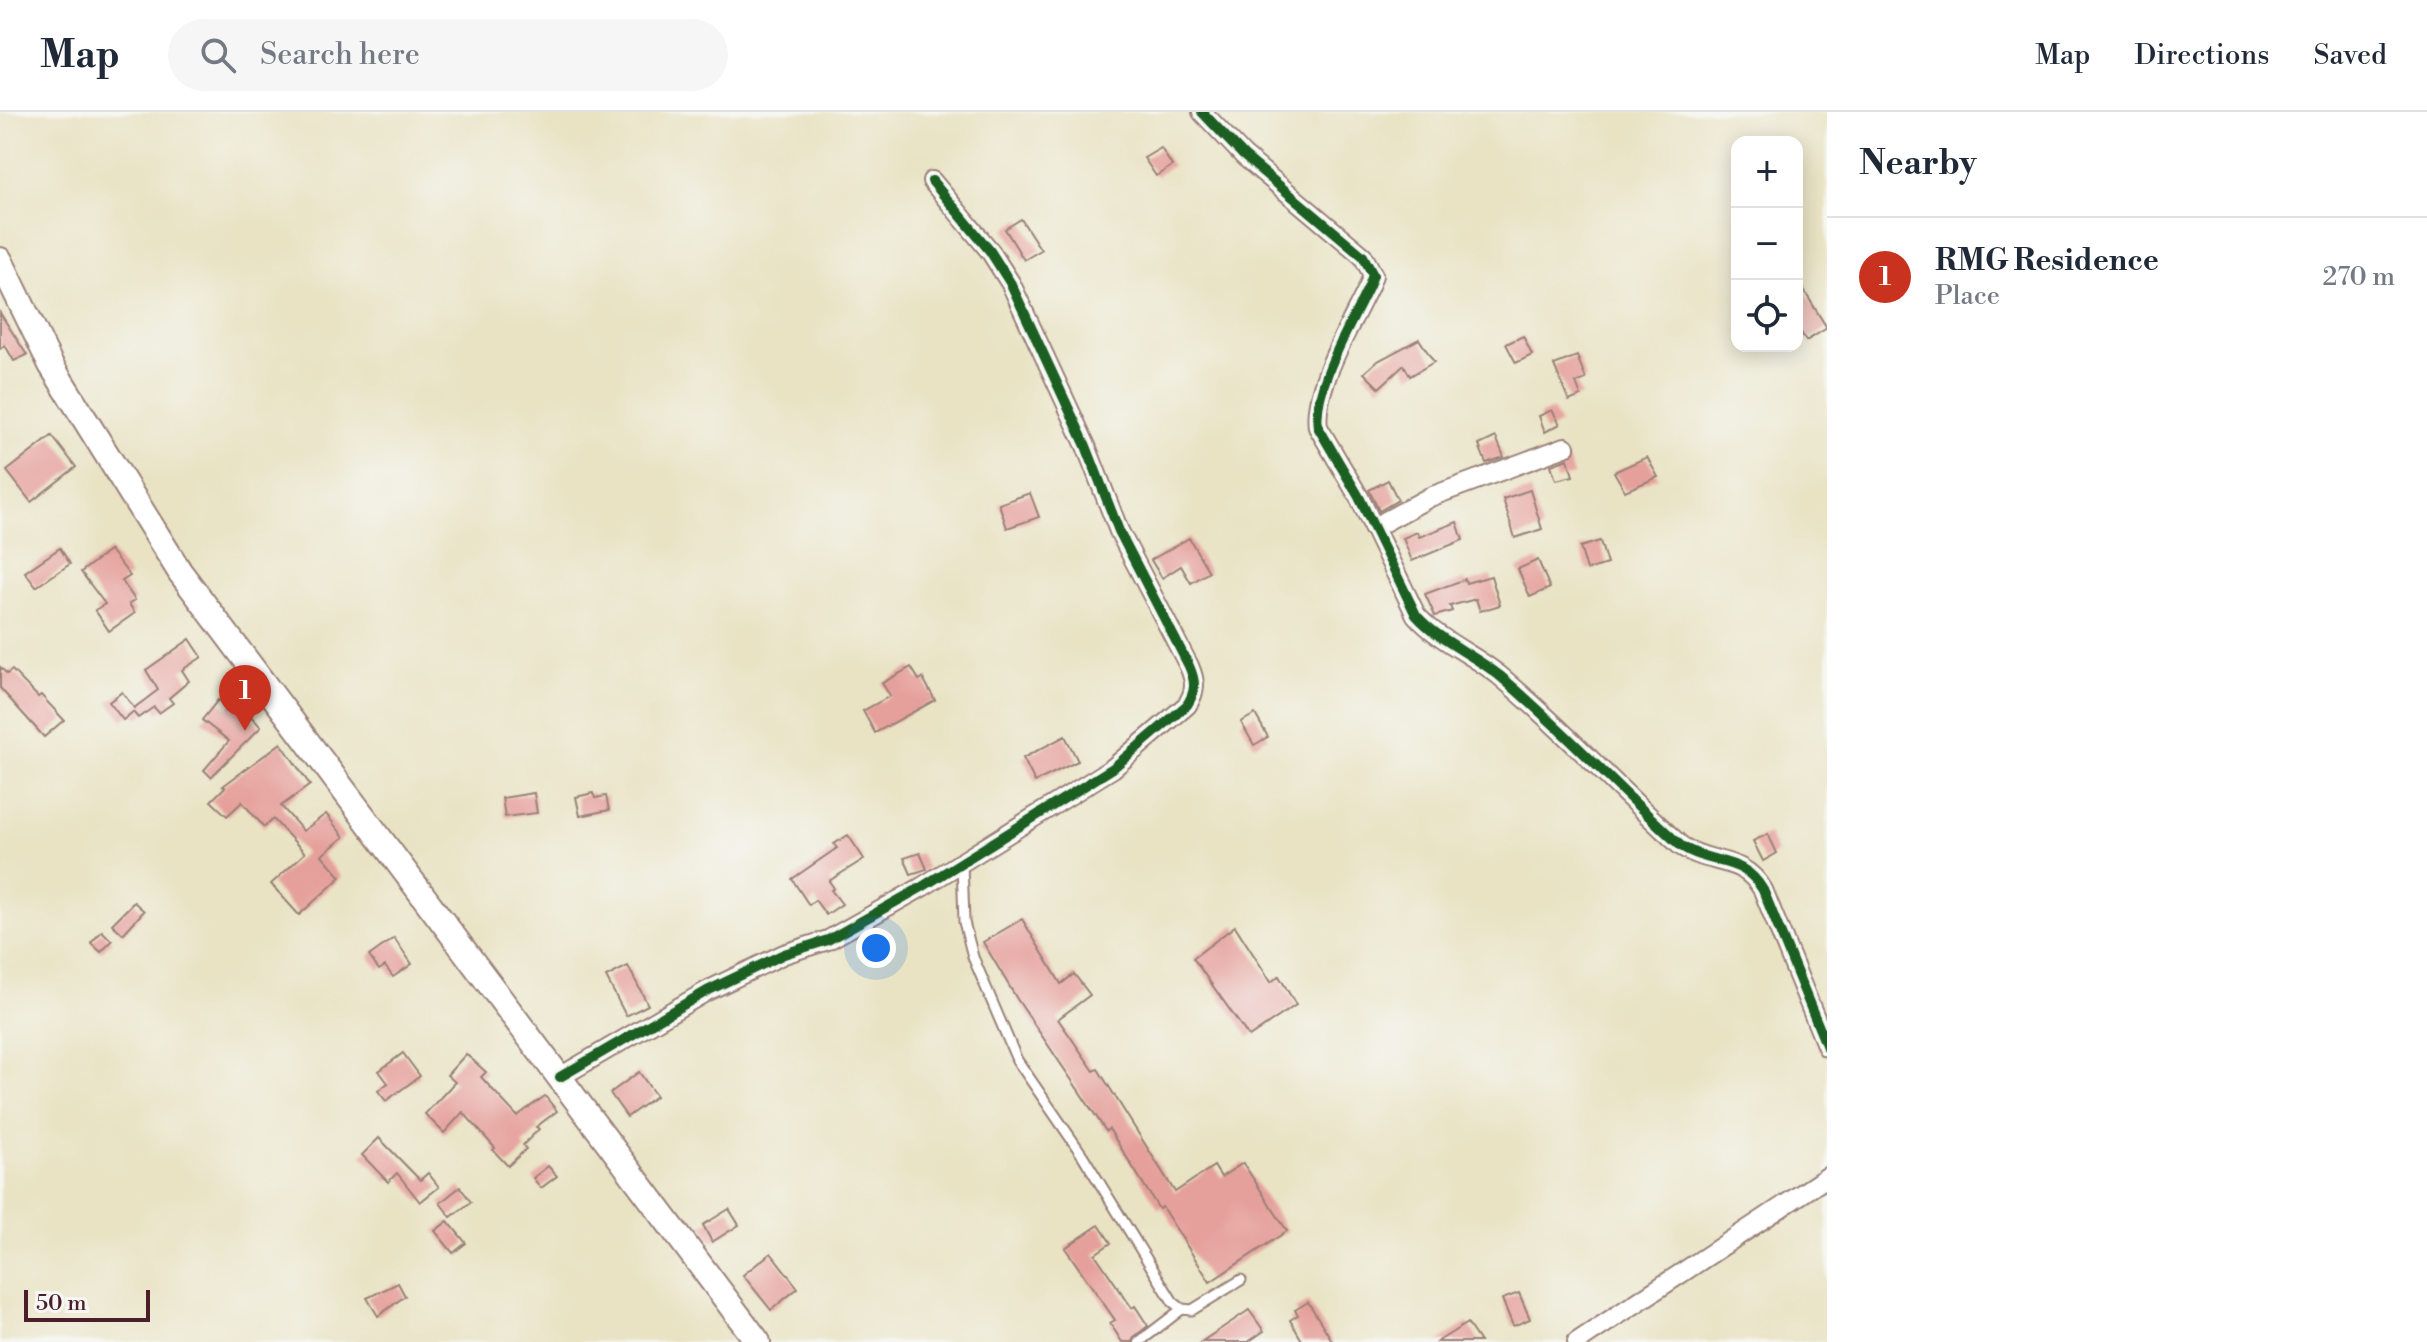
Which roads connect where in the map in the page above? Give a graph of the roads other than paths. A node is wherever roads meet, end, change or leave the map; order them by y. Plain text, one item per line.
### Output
1 (1202, 112) edge
2 (932, 181) dead end
3 (0, 260) edge
4 (1565, 447) dead end
5 (1373, 528) junction
6 (962, 862) junction
7 (1827, 1047) edge
8 (560, 1077) junction
9 (1827, 1177) edge
10 (1241, 1280) dead end
11 (1182, 1309) junction
12 (758, 1342) edge
13 (1139, 1342) edge
14 (1577, 1342) edge

1 - 5 street
2 - 6 street
3 - 8 main road
4 - 5 street
5 - 7 street
6 - 8 street
6 - 11 lane
8 - 12 main road
9 - 14 street
10 - 11 lane
11 - 13 lane

